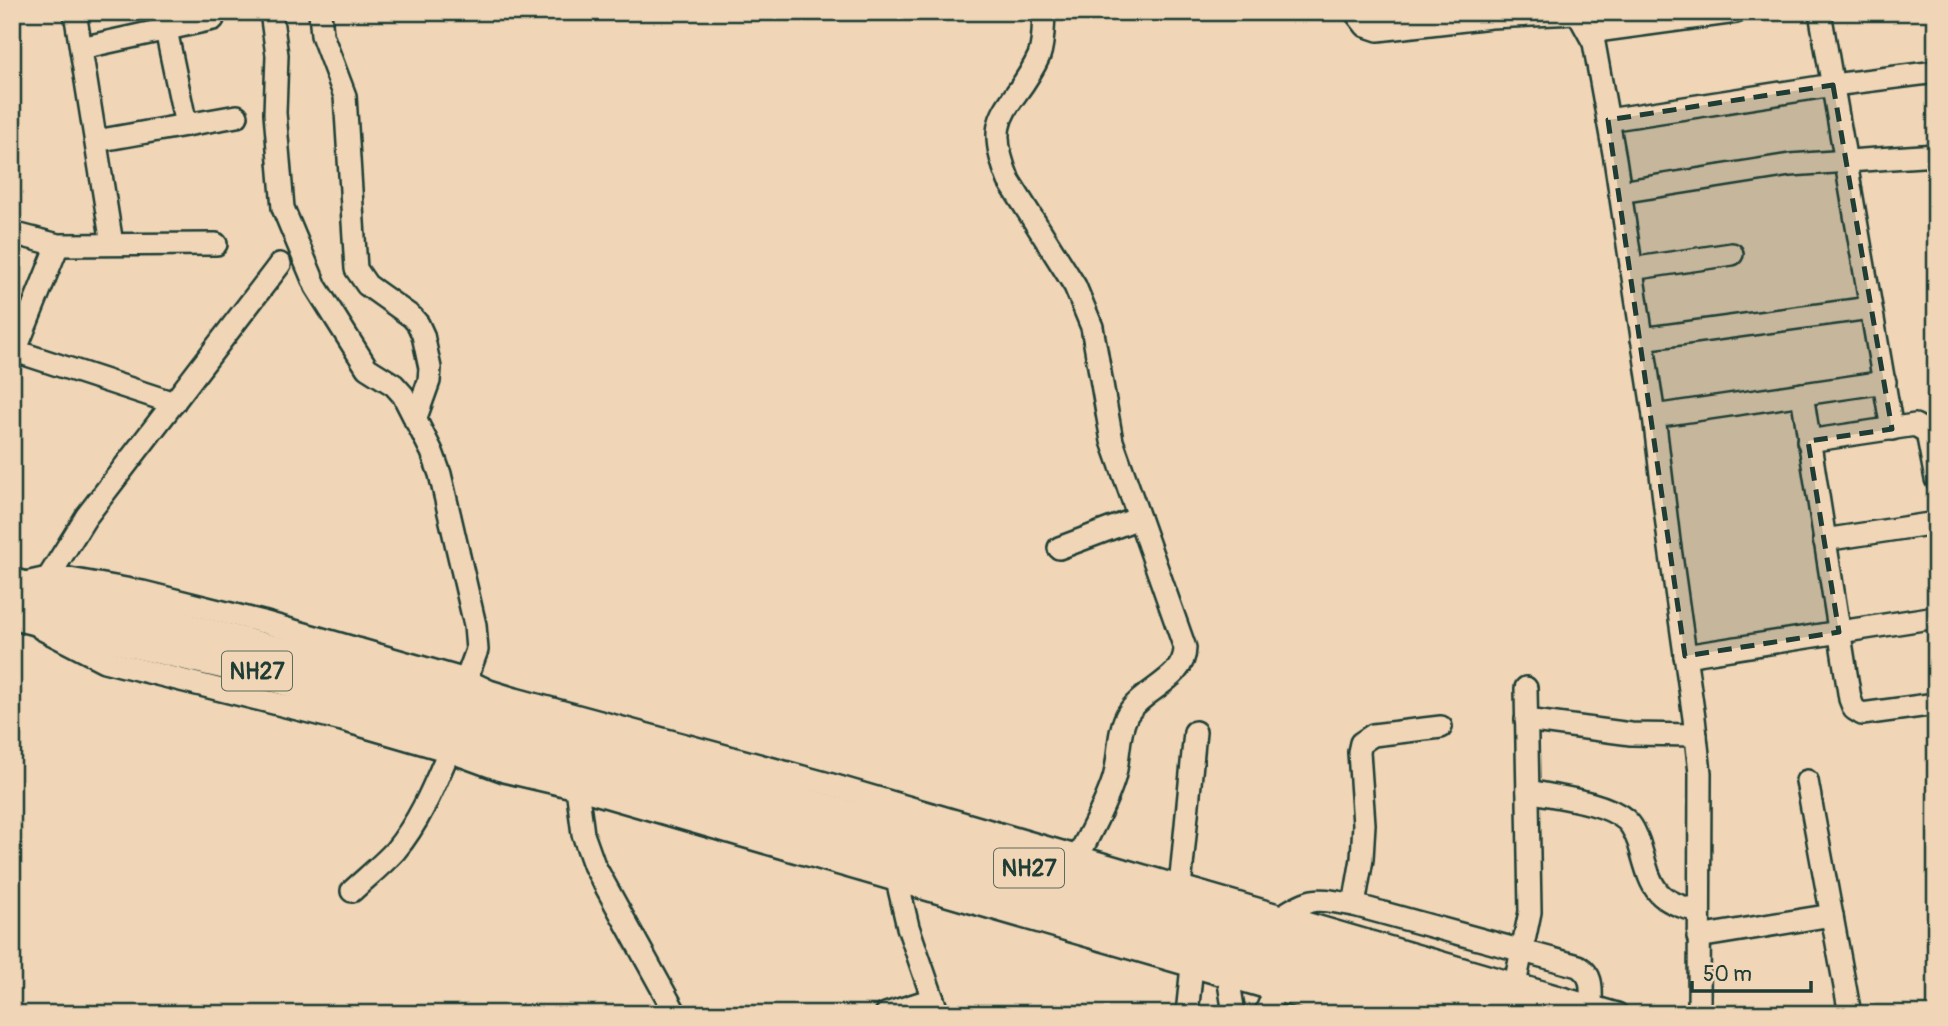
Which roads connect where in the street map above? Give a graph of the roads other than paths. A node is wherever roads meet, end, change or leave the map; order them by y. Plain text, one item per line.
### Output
1 (75, 12) edge
2 (271, 12) edge
3 (320, 12) edge
4 (1044, 12) edge
5 (1355, 12) edge
6 (1577, 12) edge
7 (1736, 12) edge
8 (1820, 12) edge
9 (1491, 15) edge
10 (1654, 18) edge
11 (213, 19) dead end
12 (166, 30) junction
13 (1590, 32) junction
14 (81, 48) junction
15 (1936, 72) edge
16 (1833, 85) junction
17 (237, 116) dead end
18 (1608, 120) junction
19 (186, 125) junction
20 (96, 141) junction
21 (1936, 155) edge
22 (1845, 161) junction
23 (1620, 192) junction
24 (12, 233) edge
25 (112, 244) junction
26 (216, 244) dead end
27 (58, 245) junction
28 (1732, 254) dead end
29 (280, 264) dead end
30 (1631, 270) junction
31 (1870, 308) junction
32 (1642, 339) junction
33 (13, 353) edge
34 (1885, 382) junction
35 (1802, 394) junction
36 (174, 403) junction
37 (1654, 416) junction
38 (415, 420) junction
39 (1892, 429) junction
40 (1808, 441) junction
41 (1936, 479) edge
42 (1139, 518) junction
43 (1936, 523) edge
44 (1824, 540) junction
45 (1059, 548) dead end
46 (48, 579) junction
47 (13, 599) edge
48 (1936, 617) edge
49 (1839, 632) junction
50 (1685, 656) junction
51 (466, 680) junction
52 (1526, 688) dead end
53 (1936, 704) edge
54 (1526, 720) junction
55 (1441, 727) dead end
56 (1195, 732) dead end
57 (510, 734) junction
58 (1696, 734) junction
59 (449, 751) junction
60 (1807, 781) dead end
61 (577, 788) junction
62 (1528, 791) junction
63 (1078, 857) junction
64 (897, 880) junction
65 (1180, 887) junction
66 (352, 891) dead end
67 (1354, 905) junction
68 (1698, 911) junction
69 (1832, 915) junction
70 (1282, 916) junction
71 (1698, 937) junction
72 (1523, 951) junction
73 (1192, 966) junction
74 (1228, 976) junction
75 (1515, 984) junction
76 (1276, 989) junction
77 (936, 1006) edge
78 (1591, 1006) junction
79 (1355, 1013) edge
80 (676, 1014) edge
81 (886, 1014) edge
82 (1187, 1014) edge
83 (1234, 1014) edge
84 (1265, 1014) edge
85 (1437, 1014) edge
86 (1538, 1014) edge
87 (1617, 1014) edge
88 (1699, 1014) edge
89 (1850, 1014) edge

1 - 14 street
2 - 38 street
3 - 38 street
4 - 42 street
5 - 9 street
6 - 9 street
6 - 13 street
7 - 10 street
8 - 16 street
10 - 13 street
11 - 12 street
12 - 14 street
12 - 19 street
13 - 18 street
14 - 20 street
15 - 16 street
16 - 18 street
16 - 22 street
17 - 19 street
18 - 23 street
19 - 20 street
20 - 25 street
21 - 22 street
22 - 23 street
22 - 31 street
23 - 30 street
24 - 27 street
25 - 26 street
25 - 27 street
27 - 33 street
28 - 30 street
29 - 36 street
30 - 32 street
31 - 32 street
31 - 34 street
32 - 37 street
33 - 36 street
34 - 35 street
34 - 39 street
35 - 37 street
35 - 40 street
36 - 46 street
37 - 50 street
38 - 51 street
39 - 40 street
39 - 41 street
40 - 44 street
42 - 45 street
42 - 63 street
43 - 44 street
44 - 49 street
46 - 47 street
46 - 51 street
47 - 57 highway, NH27
47 - 59 street
48 - 49 street
49 - 50 street
49 - 53 street
50 - 58 street
51 - 57 street
52 - 54 street
54 - 58 street
54 - 62 street
55 - 67 street
56 - 65 street
57 - 59 street
57 - 61 street
57 - 63 street
57 - 85 highway, NH27
57 - 86 highway, NH27
58 - 68 street
59 - 66 street
60 - 69 street
61 - 64 street
61 - 80 street
62 - 68 street
62 - 72 street
63 - 65 street
64 - 73 street
64 - 77 street
65 - 70 street
67 - 70 street
67 - 72 street
68 - 71 street
69 - 71 street
69 - 89 street
70 - 75 street
71 - 88 street
72 - 75 street
72 - 78 street
73 - 74 street
73 - 82 street
74 - 76 street
74 - 83 street
75 - 78 street
76 - 79 street
76 - 84 street
77 - 81 street
78 - 87 street

